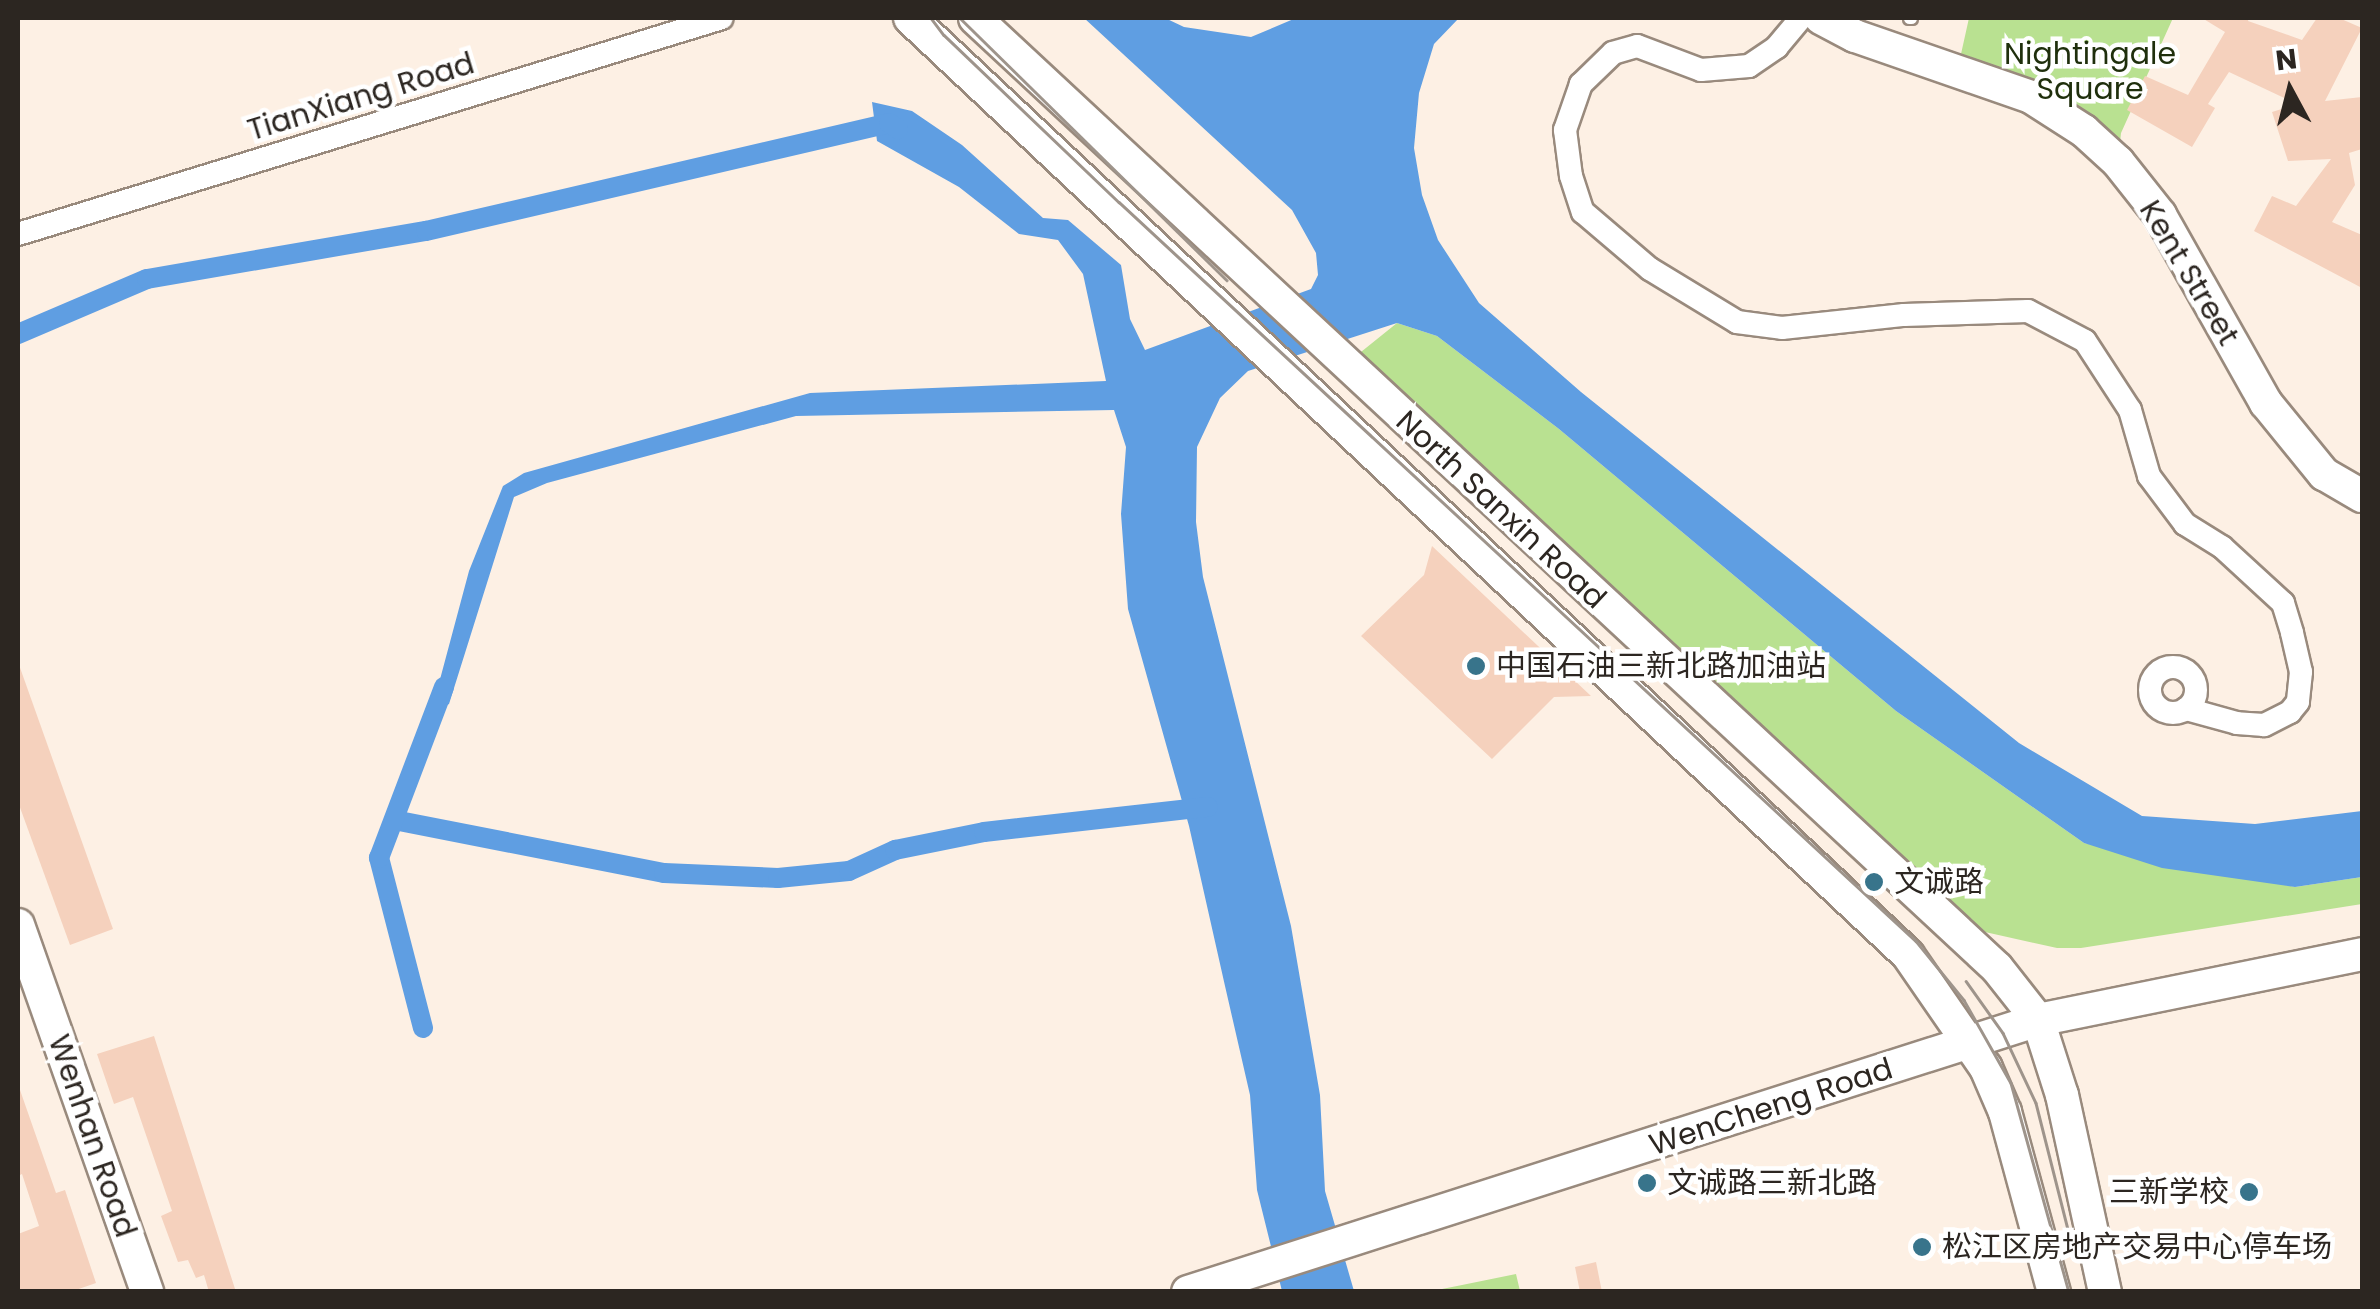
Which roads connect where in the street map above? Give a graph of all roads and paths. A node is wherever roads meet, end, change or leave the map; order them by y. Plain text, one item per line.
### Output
1 (722, 18) edge
2 (910, 18) edge
3 (974, 18) edge
4 (1801, 18) edge
5 (1821, 18) edge
6 (18, 234) edge
7 (2362, 496) edge
8 (2186, 709) dead end
9 (18, 925) edge
10 (2362, 954) edge
11 (2038, 1020) junction
12 (1972, 1043) junction
13 (146, 1292) edge
14 (1188, 1292) edge
15 (2054, 1292) edge
16 (2105, 1292) edge

1 - 6 street, TianXiang Road
2 - 12 main road, North Sanxin Road
3 - 11 main road, North Sanxin Road
4 - 8 street
5 - 7 main road, Kent Street
9 - 13 main road, Wenhan Road
10 - 11 main road, WenCheng Road
11 - 12 main road, WenCheng Road
11 - 16 main road, North Sanxin Road
12 - 14 main road, WenCheng Road
12 - 15 main road, North Sanxin Road

